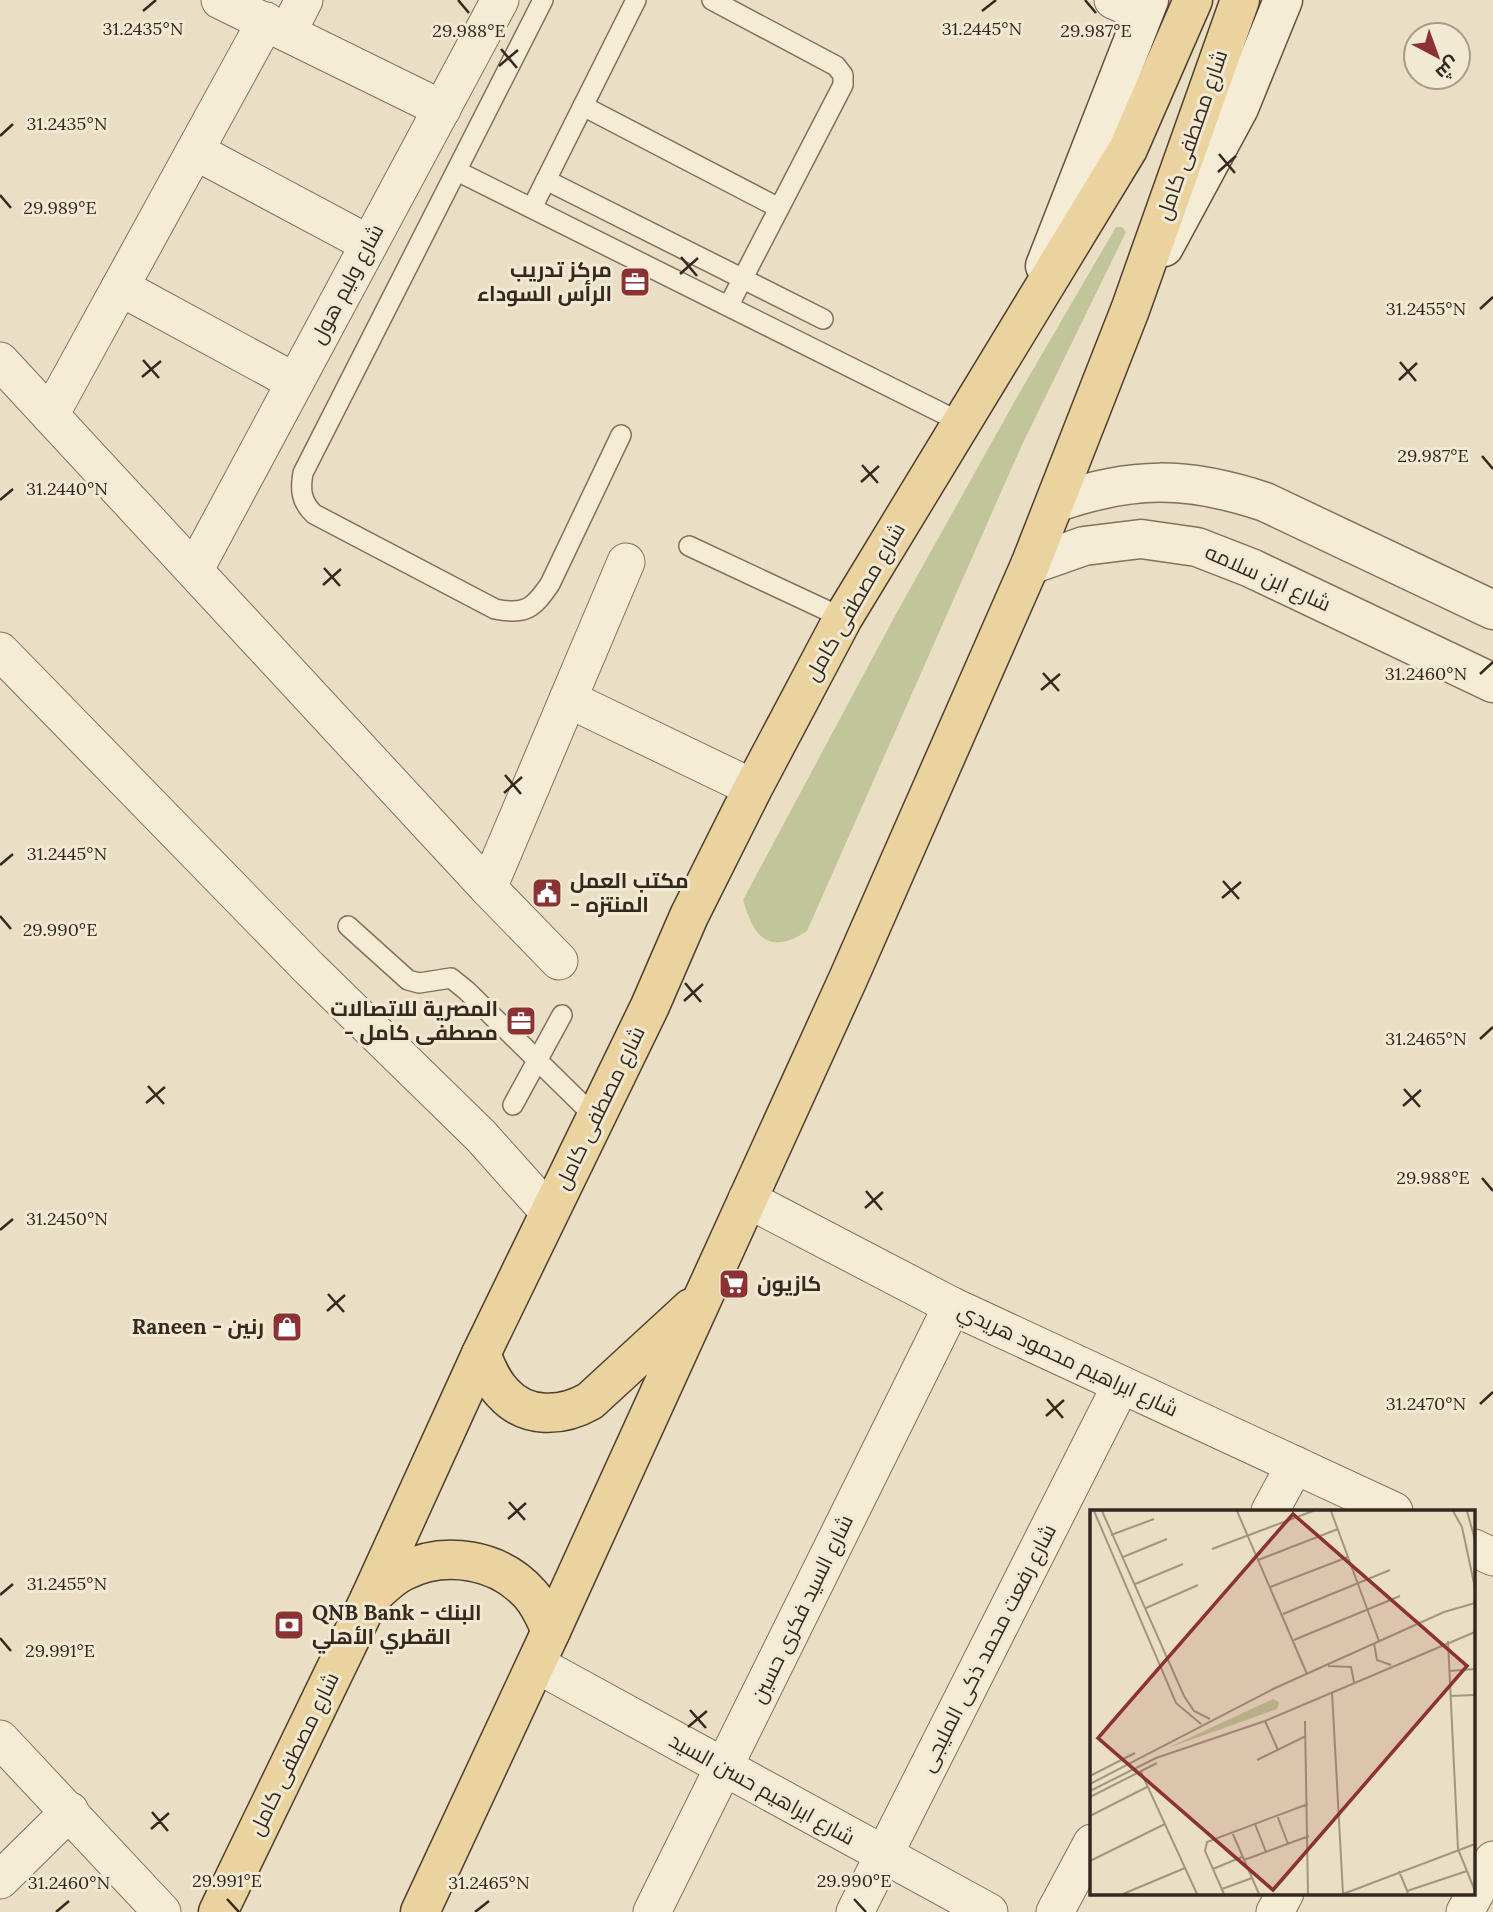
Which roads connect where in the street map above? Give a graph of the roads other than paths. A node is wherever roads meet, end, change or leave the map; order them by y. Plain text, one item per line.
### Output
1 (220, 0) edge
2 (500, 0) edge
3 (543, 0) edge
4 (636, 0) edge
5 (712, 0) edge
6 (1193, 0) edge
7 (1240, 0) edge
8 (1283, 0) edge
9 (1135, 4) edge
10 (286, 18) edge
11 (583, 106) junction
12 (442, 109) junction
13 (195, 151) junction
14 (457, 171) junction
15 (546, 180) junction
16 (532, 208) junction
17 (779, 208) junction
18 (369, 244) junction
19 (743, 279) junction
20 (120, 287) junction
21 (729, 306) junction
22 (1130, 310) junction
23 (823, 319) dead end
24 (1022, 326) junction
25 (0, 361) edge
26 (295, 382) junction
27 (50, 415) junction
28 (960, 422) junction
29 (621, 435) dead end
30 (1055, 503) junction
31 (689, 546) dead end
32 (626, 562) dead end
33 (1030, 565) junction
34 (194, 569) junction
35 (1493, 610) edge
36 (843, 618) junction
37 (0, 651) edge
38 (1493, 682) edge
39 (568, 699) junction
40 (753, 788) junction
41 (488, 888) junction
42 (348, 926) dead end
43 (559, 961) dead end
44 (562, 1015) dead end
45 (538, 1060) junction
46 (513, 1105) dead end
47 (595, 1117) junction
48 (747, 1199) junction
49 (549, 1212) junction
50 (703, 1298) junction
51 (952, 1306) junction
52 (481, 1354) junction
53 (1121, 1385) junction
54 (1295, 1465) junction
55 (1271, 1510) edge
56 (1392, 1510) edge
57 (1476, 1549) edge
58 (1493, 1557) edge
59 (369, 1600) junction
60 (544, 1648) junction
61 (0, 1739) edge
62 (724, 1768) junction
63 (70, 1811) junction
64 (1090, 1847) edge
65 (884, 1855) junction
66 (1493, 1860) edge
67 (0, 1880) edge
68 (1476, 1892) edge
69 (1284, 1895) edge
70 (1474, 1895) edge
71 (162, 1912) edge
72 (218, 1912) edge
73 (420, 1912) edge
74 (652, 1912) edge
75 (855, 1912) edge
76 (989, 1912) edge
77 (1055, 1912) edge
78 (1275, 1912) edge
79 (1465, 1912) edge

1 - 10 street
2 - 12 street, شارع وليم هول
3 - 14 lane
4 - 11 lane
5 - 17 lane
6 - 24 main road, شارع مصطفى كامل
7 - 22 main road, شارع مصطفى كامل
8 - 22 street, شارع مصطفى كامل
9 - 24 street, شارع مصطفى كامل
10 - 12 street
10 - 13 street
11 - 15 lane
11 - 17 lane
12 - 18 street, شارع وليم هول
13 - 18 street
13 - 20 street
14 - 16 lane
14 - 29 lane
15 - 16 lane
15 - 19 lane
16 - 21 lane
17 - 19 lane
18 - 26 street, شارع وليم هول
19 - 21 lane
19 - 23 lane
20 - 26 street
20 - 27 street
21 - 28 lane
22 - 30 main road, شارع مصطفى كامل
24 - 28 main road, شارع مصطفى كامل
25 - 27 street
26 - 34 street, شارع وليم هول
27 - 34 street
28 - 36 main road, شارع مصطفى كامل
30 - 33 main road, شارع مصطفى كامل
30 - 35 street
31 - 36 lane
32 - 39 street
33 - 38 street, شارع ابن سلامه
33 - 48 main road, شارع مصطفى كامل
34 - 41 street
36 - 40 main road, شارع مصطفى كامل
37 - 49 street
39 - 40 street
39 - 41 street
40 - 47 main road, شارع مصطفى كامل
41 - 43 street
42 - 45 lane
44 - 45 lane
45 - 46 lane
45 - 47 lane
47 - 49 main road, شارع مصطفى كامل
48 - 50 main road, شارع مصطفى كامل
48 - 51 street, شارع ابراهيم محمود هريدي
49 - 52 main road, شارع مصطفى كامل
50 - 52 main road
50 - 60 main road, شارع مصطفى كامل
51 - 53 street, شارع ابراهيم محمود هريدي
51 - 62 street, شارع السيد فكرى حسين
52 - 59 main road, شارع مصطفى كامل
53 - 54 street, شارع ابراهيم محمود هريدي
53 - 65 street, شارع رفعت محمد ذكى المليجى
54 - 55 street
54 - 56 street, شارع ابراهيم محمود هريدي
57 - 58 street
59 - 60 main road
59 - 72 main road, شارع مصطفى كامل
60 - 62 street, شارع ابراهيم حسن السيد
60 - 73 main road, شارع مصطفى كامل
61 - 63 street
62 - 65 street, شارع ابراهيم حسن السيد
62 - 74 street, شارع السيد فكرى حسين
63 - 67 street
63 - 71 street
64 - 77 street
65 - 75 street, شارع رفعت محمد ذكى المليجى
65 - 76 street, شارع ابراهيم حسن السيد
66 - 68 street
69 - 78 street
70 - 79 street

